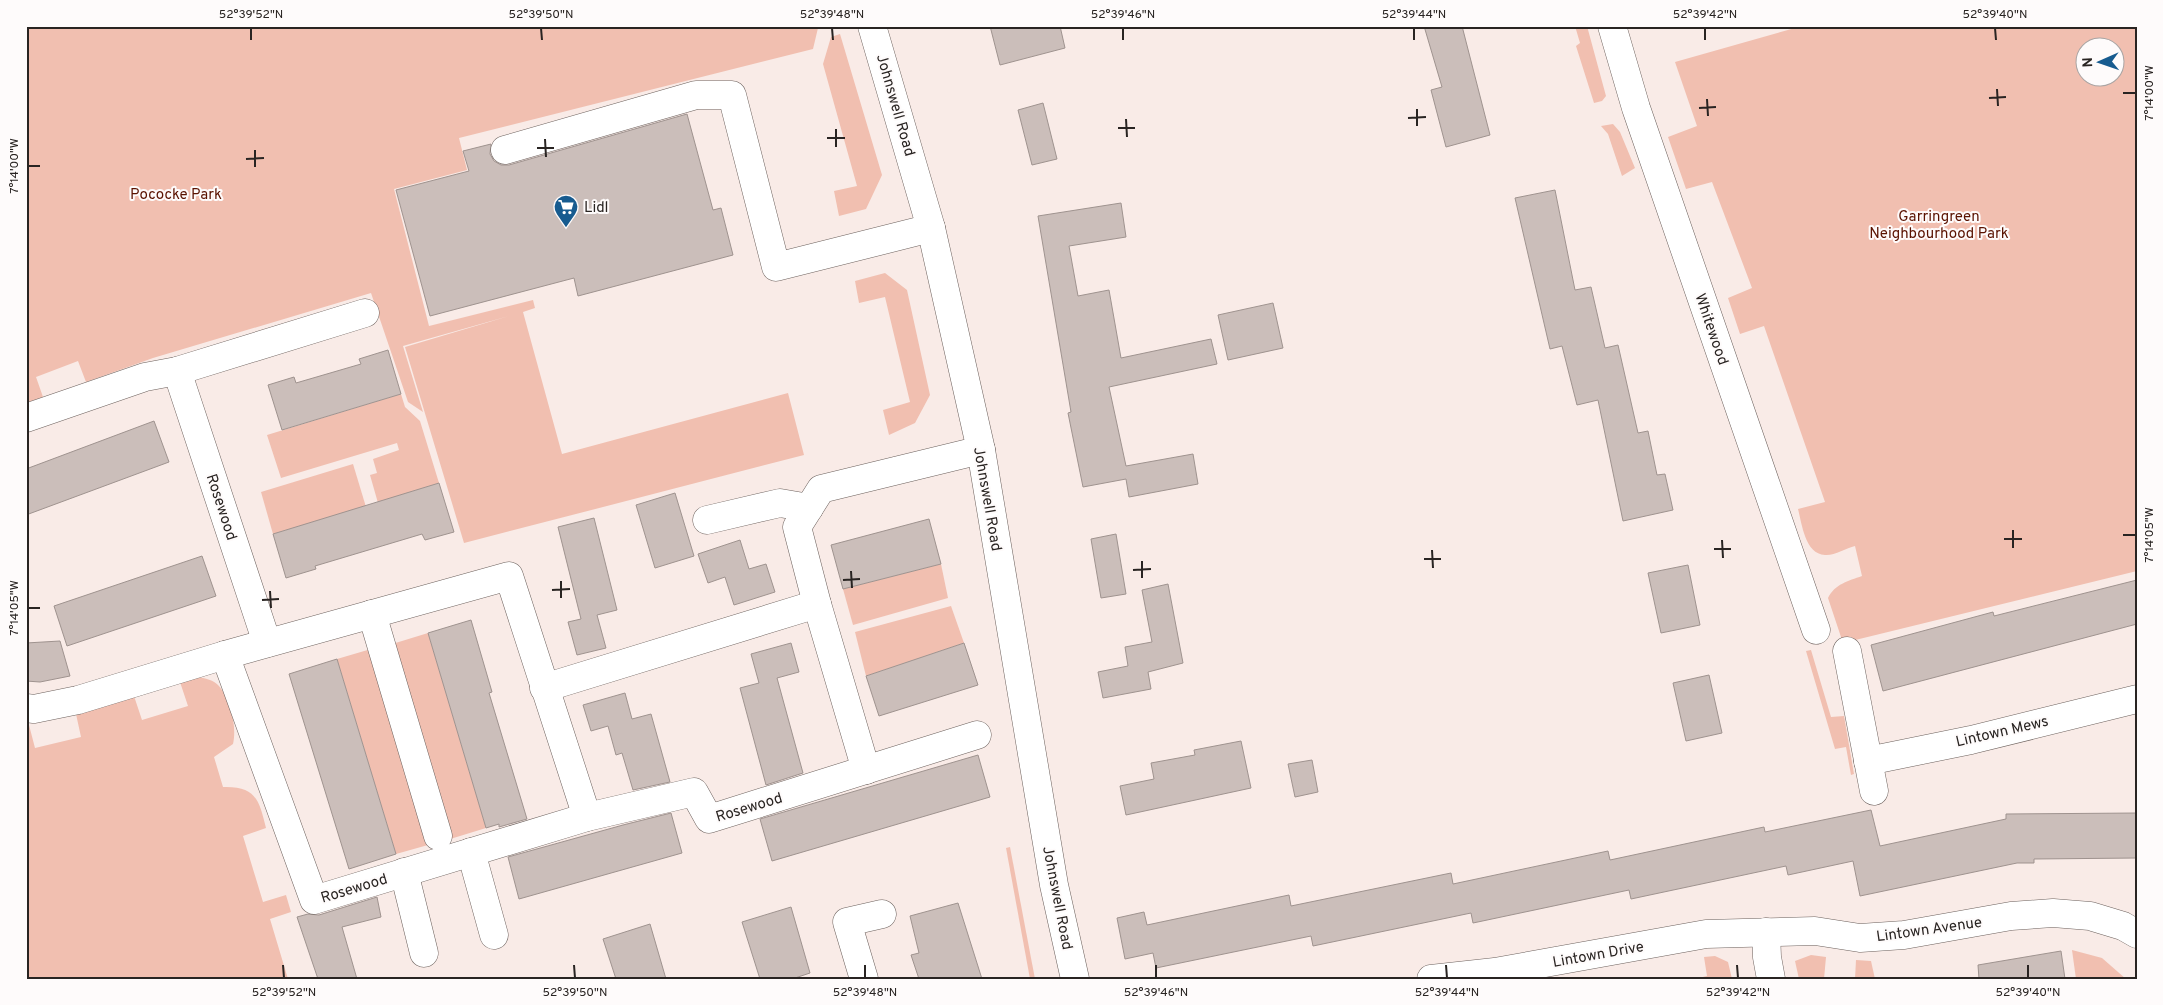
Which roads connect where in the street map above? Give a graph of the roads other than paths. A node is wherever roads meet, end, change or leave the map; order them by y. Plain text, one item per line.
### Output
1 (872, 26) edge
2 (1612, 26) edge
3 (505, 150) dead end
4 (932, 228) junction
5 (366, 313) dead end
6 (178, 371) junction
7 (26, 418) edge
8 (980, 450) junction
9 (809, 508) junction
10 (707, 520) dead end
11 (817, 604) junction
12 (372, 614) junction
13 (1816, 630) dead end
14 (267, 643) junction
15 (1847, 650) dead end
16 (225, 655) junction
17 (544, 688) junction
18 (2137, 699) edge
19 (26, 708) edge
20 (977, 735) dead end
21 (1868, 761) junction
22 (866, 770) junction
23 (1874, 791) dead end
24 (587, 817) junction
25 (438, 836) dead end
26 (471, 852) junction
27 (404, 872) junction
28 (882, 914) dead end
29 (1766, 932) junction
30 (2137, 934) edge
31 (494, 935) dead end
32 (424, 953) dead end
33 (864, 979) edge
34 (1075, 979) edge
35 (1431, 979) edge
36 (1771, 979) edge

1 - 4 street, Johnswell Road
2 - 13 street, Whitewood
3 - 4 street
4 - 8 street, Johnswell Road
5 - 6 street
6 - 7 street
6 - 14 street, Rosewood
8 - 9 street
8 - 34 street, Johnswell Road
9 - 10 street
9 - 11 street
11 - 17 street
11 - 22 street
12 - 14 street
12 - 17 street
12 - 25 street
14 - 16 street
15 - 21 street
16 - 19 street
16 - 27 street, Rosewood
17 - 24 street
18 - 21 street, Lintown Mews
20 - 22 street, Rosewood
21 - 23 street
22 - 24 street, Rosewood
24 - 26 street, Rosewood
26 - 27 street, Rosewood
26 - 31 street
27 - 32 street
28 - 33 street
29 - 30 street, Lintown Avenue
29 - 35 street, Lintown Drive
29 - 36 street

